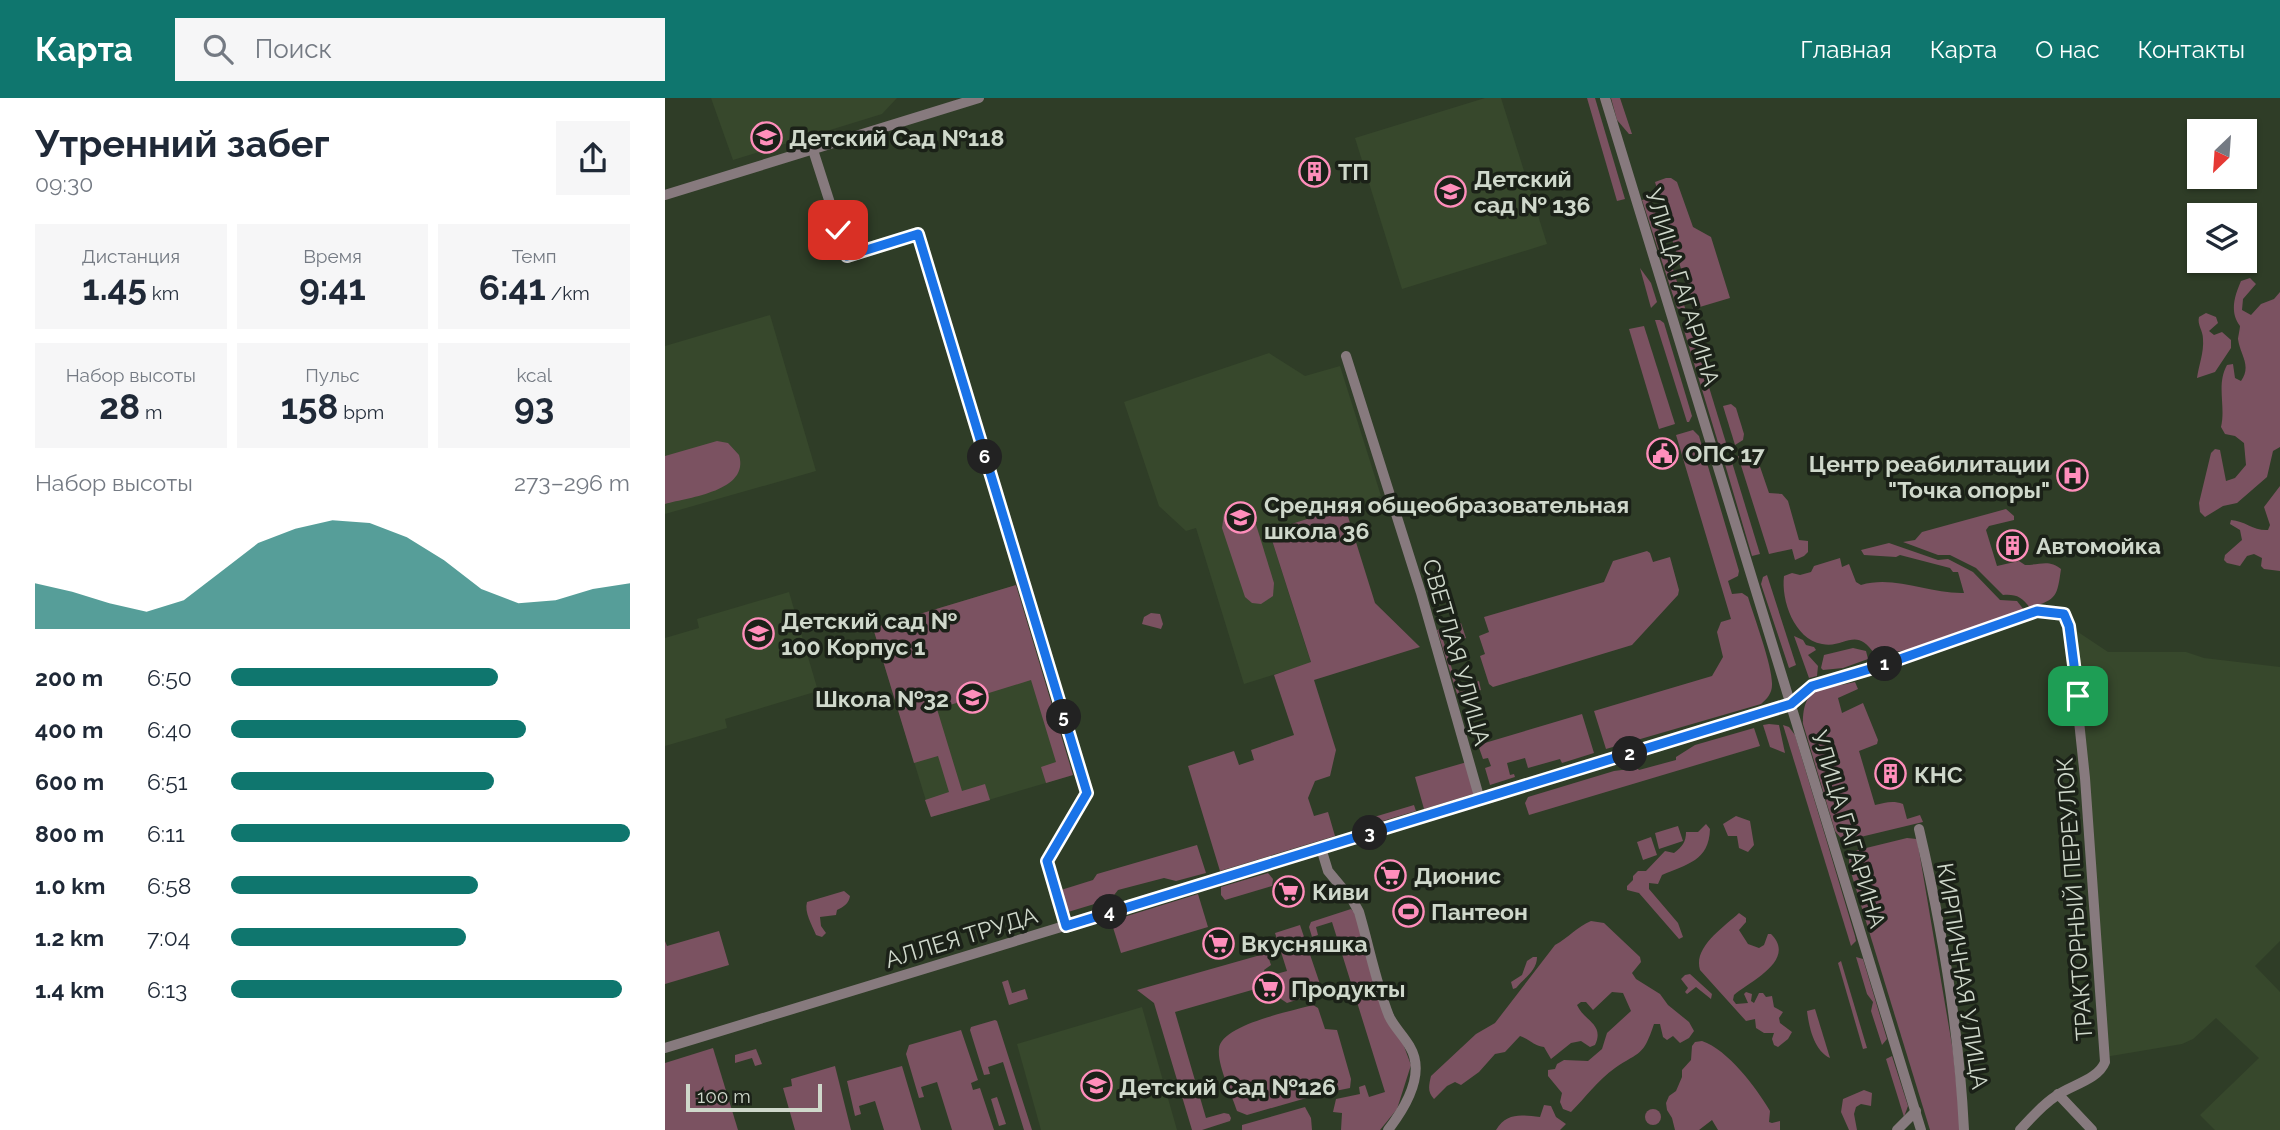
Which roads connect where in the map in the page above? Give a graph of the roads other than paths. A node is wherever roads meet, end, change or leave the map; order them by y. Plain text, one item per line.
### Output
1 (979, 98) edge
2 (1605, 98) edge
3 (813, 149) junction
4 (665, 195) edge
5 (1346, 356) dead end
6 (2064, 614) joint
7 (1791, 704) junction
8 (1480, 800) junction
9 (1919, 829) dead end
10 (1321, 848) junction
11 (1066, 926) junction
12 (665, 1048) edge
13 (2057, 1094) junction
14 (1916, 1111) junction
15 (1388, 1130) edge
16 (1897, 1130) edge
17 (1921, 1130) edge
18 (1964, 1130) edge
19 (2020, 1130) edge
20 (2092, 1130) edge

1 - 3 street
2 - 7 street, УЛИЦА ГАГАРИНА
3 - 4 street
3 - 11 street
5 - 8 street, СВЕТЛАЯ УЛИЦА
6 - 7 street, АЛЛЕЯ ТРУДА
6 - 13 street, ТРАКТОРНЫЙ ПЕРЕУЛОК
7 - 8 street, АЛЛЕЯ ТРУДА
7 - 14 street, УЛИЦА ГАГАРИНА
8 - 10 street, АЛЛЕЯ ТРУДА
9 - 18 street, КИРПИЧНАЯ УЛИЦА
10 - 11 street, АЛЛЕЯ ТРУДА
10 - 15 street
11 - 12 street, АЛЛЕЯ ТРУДА
13 - 19 street
13 - 20 street
14 - 16 street
14 - 17 street, УЛИЦА ГАГАРИНА

